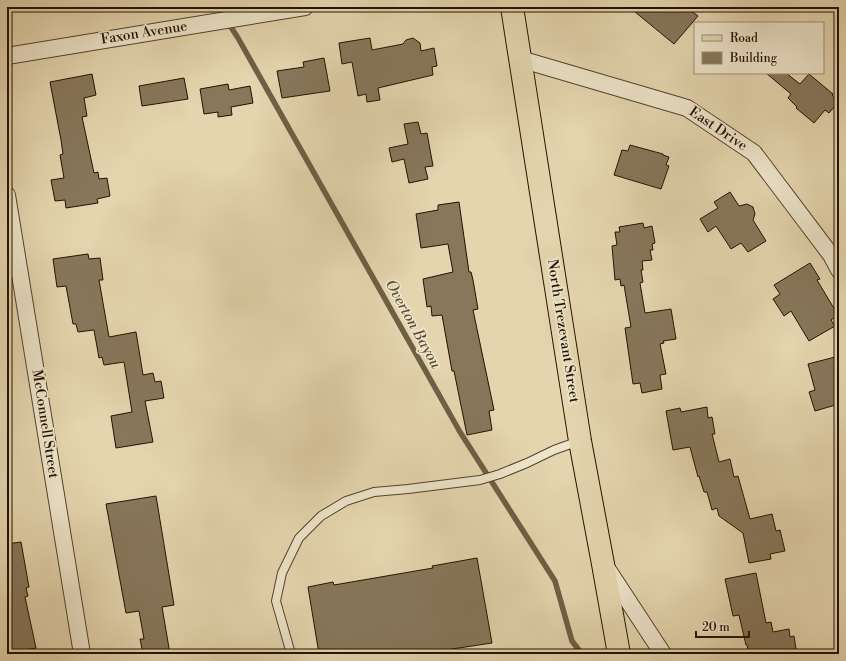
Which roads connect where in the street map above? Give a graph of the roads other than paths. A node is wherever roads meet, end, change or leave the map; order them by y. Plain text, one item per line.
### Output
1 (305, 7) edge
2 (512, 7) edge
3 (7, 56) edge
4 (520, 59) junction
5 (7, 194) edge
6 (839, 270) edge
7 (580, 440) junction
8 (604, 564) junction
9 (82, 654) edge
10 (291, 654) edge
11 (619, 654) edge
12 (663, 654) edge

1 - 3 street, Faxon Avenue
2 - 4 main road, North Trezevant Street
4 - 6 street, East Drive
4 - 7 main road, North Trezevant Street
5 - 9 street, McConnell Street
7 - 8 main road, North Trezevant Street
7 - 10 lane
8 - 11 main road, North Trezevant Street
8 - 12 street

